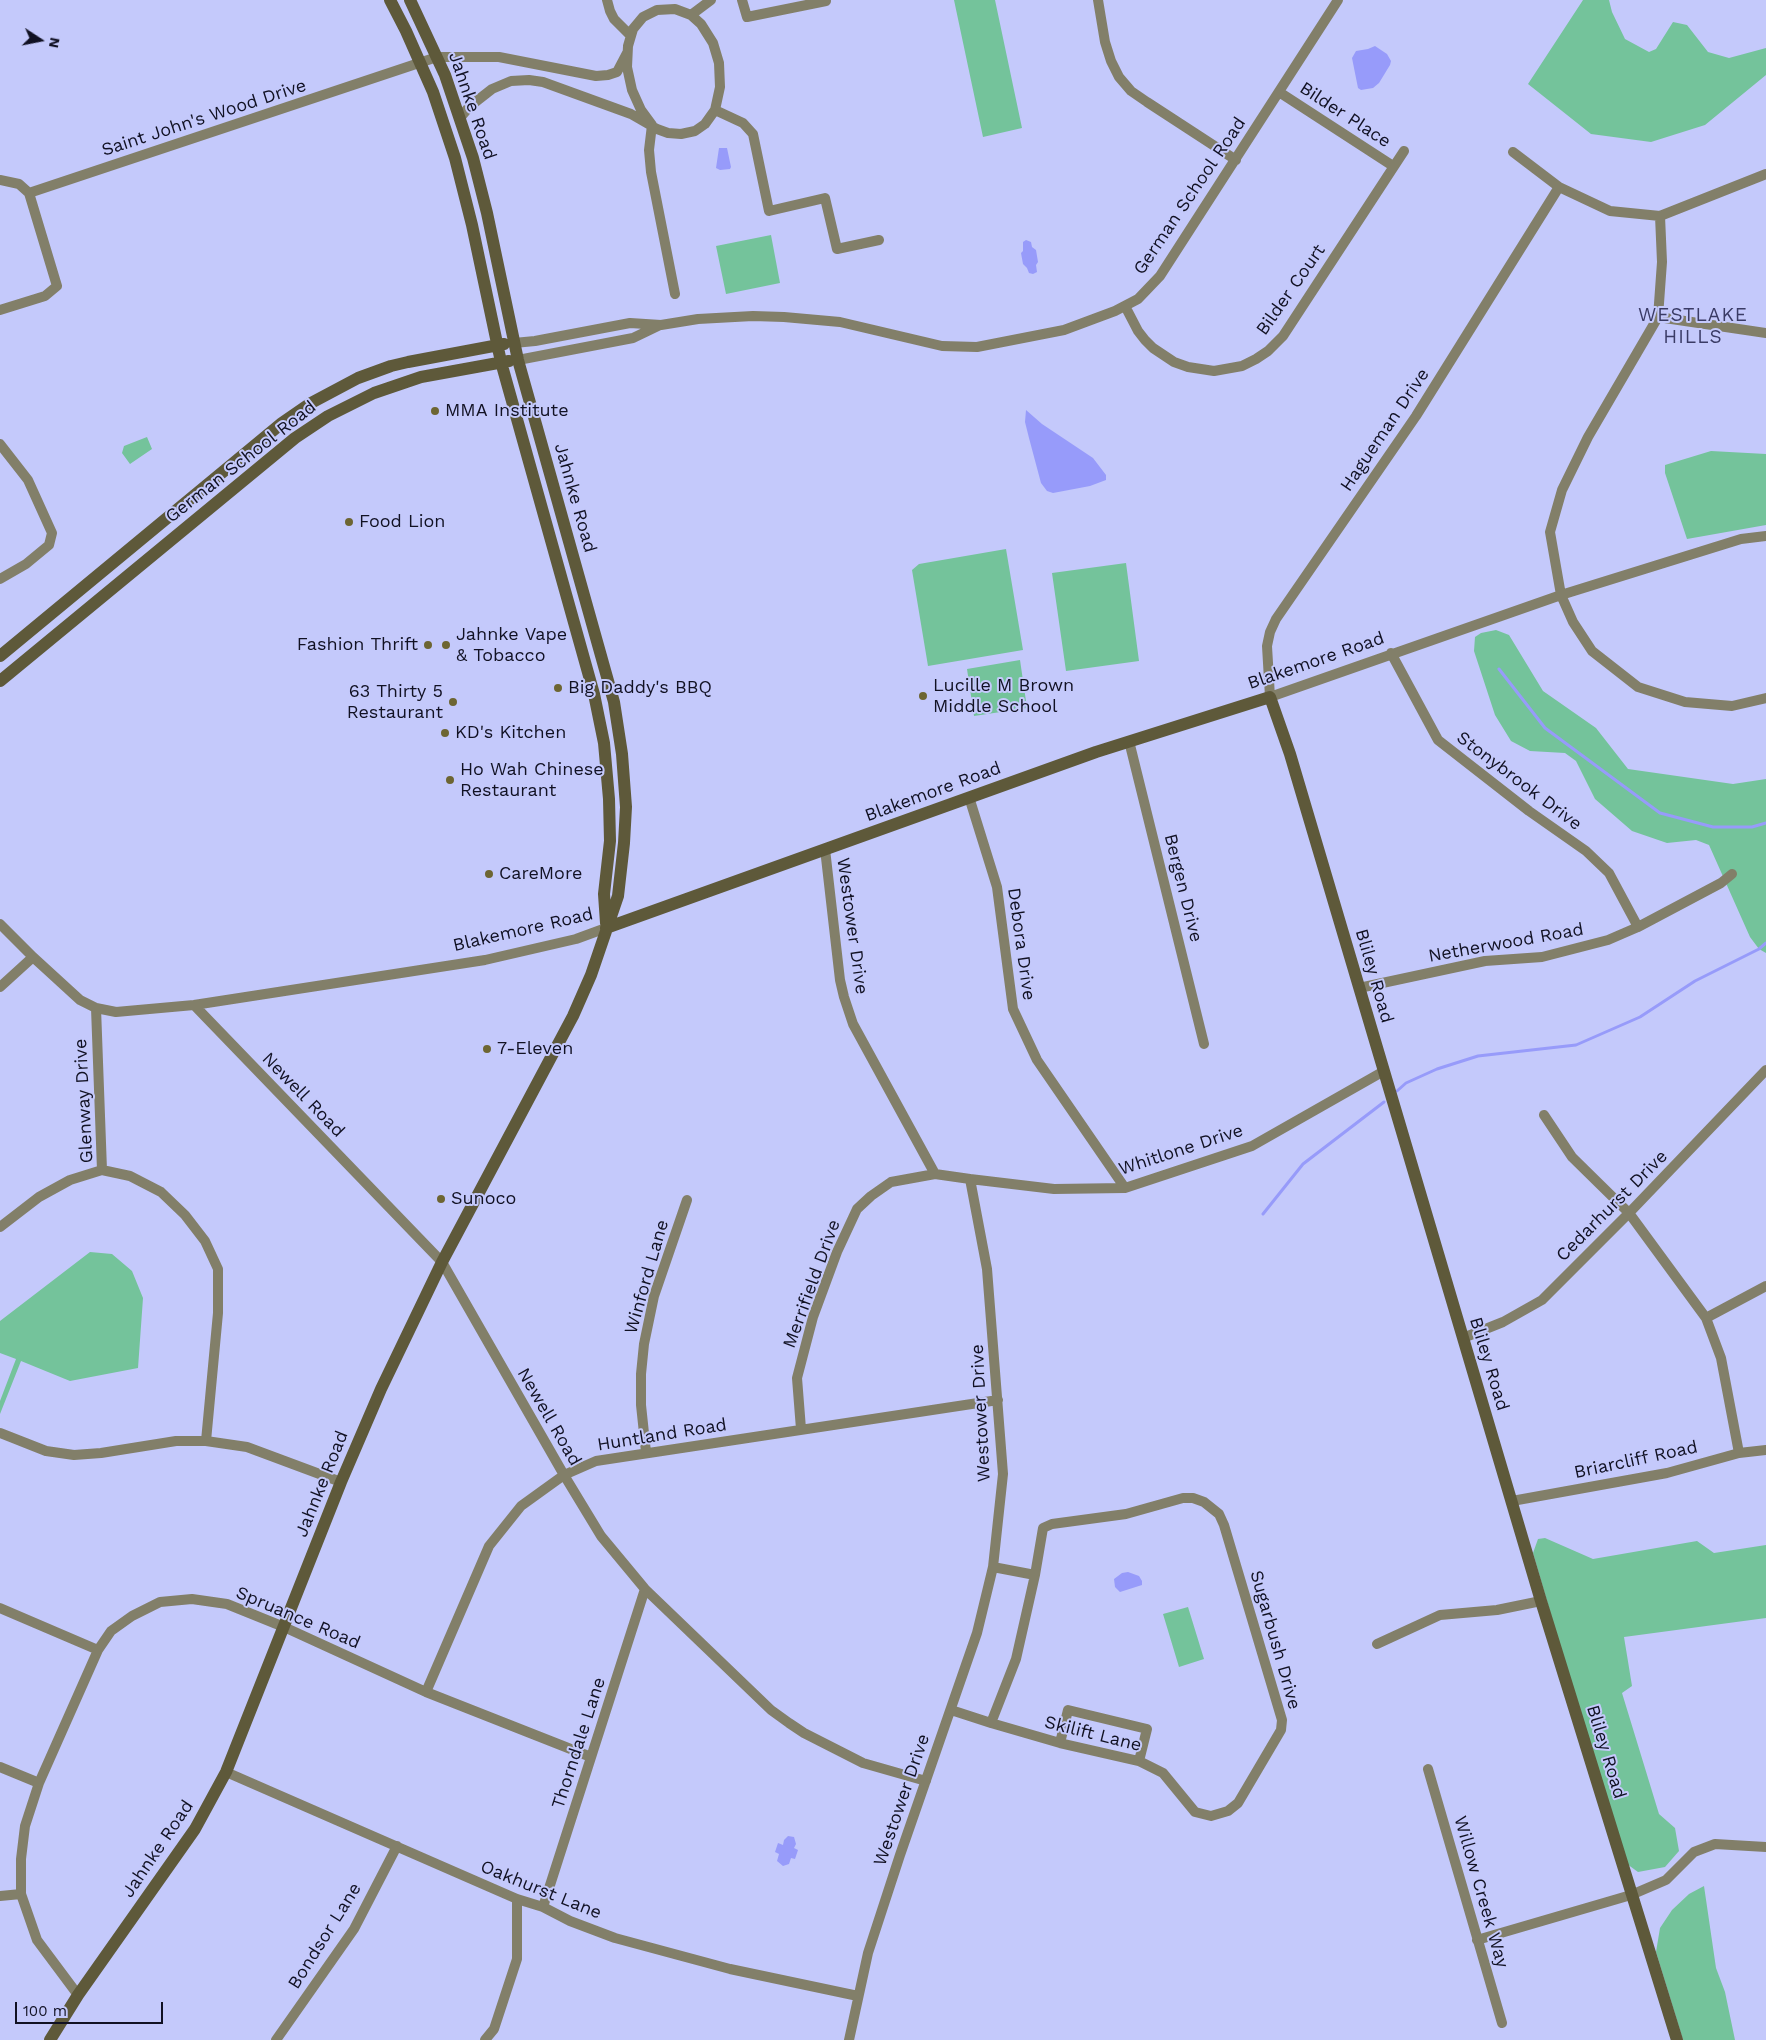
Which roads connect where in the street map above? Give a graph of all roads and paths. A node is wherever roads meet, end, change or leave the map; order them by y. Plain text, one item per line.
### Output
1 (390, 0) edge
2 (410, 0) edge
3 (607, 0) edge
4 (711, 0) edge
5 (742, 0) edge
6 (826, 0) edge
7 (1098, 0) edge
8 (1338, 0) edge
9 (691, 15) junction
10 (631, 36) junction
11 (627, 53) junction
12 (437, 57) junction
13 (511, 59) junction
14 (420, 62) junction
15 (543, 82) junction
16 (1280, 92) junction
17 (715, 110) junction
18 (460, 118) junction
19 (652, 125) junction
20 (1404, 151) dead end
21 (1513, 152) dead end
22 (1236, 160) junction
23 (1393, 166) junction
24 (1766, 174) edge
25 (0, 180) edge
26 (1559, 187) junction
27 (29, 193) junction
28 (1660, 216) junction
29 (878, 240) dead end
30 (675, 294) dead end
31 (1125, 306) junction
32 (0, 310) edge
33 (1658, 317) junction
34 (661, 325) junction
35 (1766, 333) edge
36 (514, 343) junction
37 (497, 345) junction
38 (518, 360) junction
39 (500, 362) junction
40 (0, 444) edge
41 (1766, 536) edge
42 (0, 579) edge
43 (1561, 594) junction
44 (1391, 653) junction
45 (0, 656) edge
46 (0, 681) edge
47 (1270, 697) junction
48 (1766, 698) edge
49 (1129, 741) junction
50 (969, 797) junction
51 (825, 849) junction
52 (1732, 874) dead end
53 (0, 924) edge
54 (1638, 927) junction
55 (606, 928) junction
56 (33, 958) junction
57 (0, 987) edge
58 (1359, 988) junction
59 (194, 1005) junction
60 (96, 1008) junction
61 (1204, 1044) dead end
62 (1766, 1070) edge
63 (1384, 1071) junction
64 (1544, 1114) dead end
65 (102, 1170) junction
66 (935, 1174) junction
67 (970, 1179) junction
68 (1125, 1188) junction
69 (687, 1200) dead end
70 (1629, 1213) junction
71 (0, 1227) edge
72 (442, 1262) junction
73 (1766, 1286) edge
74 (1706, 1318) junction
75 (1463, 1338) junction
76 (998, 1400) junction
77 (801, 1429) junction
78 (0, 1433) edge
79 (206, 1441) junction
80 (1766, 1450) edge
81 (646, 1452) junction
82 (1739, 1453) junction
83 (564, 1476) junction
84 (341, 1482) junction
85 (1512, 1501) junction
86 (992, 1566) junction
87 (1036, 1575) junction
88 (645, 1589) junction
89 (1541, 1601) junction
90 (0, 1608) edge
91 (284, 1626) junction
92 (1377, 1644) dead end
93 (98, 1650) junction
94 (426, 1692) junction
95 (951, 1710) junction
96 (991, 1723) junction
97 (1060, 1743) junction
98 (591, 1757) junction
99 (1139, 1761) junction
100 (0, 1767) edge
101 (1428, 1769) dead end
102 (226, 1772) junction
103 (926, 1781) junction
104 (40, 1783) junction
105 (1228, 1811) joint
106 (397, 1846) junction
107 (1766, 1847) edge
108 (22, 1894) junction
109 (1631, 1895) junction
110 (0, 1896) edge
111 (516, 1899) junction
112 (543, 1908) junction
113 (1478, 1940) junction
114 (78, 1995) junction
115 (858, 1996) junction
116 (1502, 2023) dead end
117 (50, 2040) edge
118 (276, 2040) edge
119 (485, 2040) edge
120 (849, 2040) edge
121 (1677, 2040) edge

1 - 14 street, Jahnke Road
2 - 12 street, Jahnke Road
3 - 10 street
4 - 9 street
5 - 6 street
7 - 22 street
8 - 16 street, German School Road
9 - 10 street
9 - 17 street
10 - 11 street
11 - 13 street, Saint John's Wood Drive
11 - 19 street
12 - 13 street, Saint John's Wood Drive
12 - 14 street, Saint John's Wood Drive
12 - 18 street, Jahnke Road
13 - 15 street
14 - 27 street, Saint John's Wood Drive
14 - 37 street, Jahnke Road
15 - 18 street
15 - 19 street
16 - 22 street, German School Road
16 - 23 street, Bilder Place
17 - 19 street
17 - 29 street
18 - 36 street, Jahnke Road
19 - 30 street
20 - 23 street, Bilder Court
21 - 26 street
22 - 31 street, German School Road
23 - 31 street, Bilder Court
24 - 28 street
25 - 27 street
26 - 28 street
26 - 47 street, Hagueman Drive
27 - 32 street
28 - 33 street
31 - 34 street, German School Road
33 - 35 street
33 - 43 street
34 - 36 street, German School Road
34 - 38 street, German School Road
36 - 37 street, German School Road
36 - 38 street, Jahnke Road
37 - 39 street, Jahnke Road
37 - 45 street, German School Road
38 - 39 street, German School Road
38 - 55 street, Jahnke Road
39 - 46 street, German School Road
39 - 55 street, Jahnke Road
40 - 42 street
41 - 43 street, Blakemore Road
43 - 44 street, Blakemore Road
43 - 48 street
44 - 47 street, Blakemore Road
44 - 54 street, Stonybrook Drive
47 - 49 street, Blakemore Road
47 - 58 street, Bliley Road
49 - 50 street, Blakemore Road
49 - 61 street, Bergen Drive
50 - 51 street, Blakemore Road
50 - 68 street, Debora Drive
51 - 55 street, Blakemore Road
51 - 66 street, Westower Drive
52 - 54 street, Netherwood Road
53 - 56 street
54 - 58 street, Netherwood Road
55 - 59 street, Blakemore Road
55 - 72 street, Jahnke Road
56 - 57 street
56 - 60 street
58 - 63 street, Bliley Road
59 - 60 street, Blakemore Road
59 - 72 street, Newell Road
60 - 65 street, Glenway Drive
62 - 70 street, Cedarhurst Drive
63 - 68 street, Whitlone Drive
63 - 75 street, Bliley Road
64 - 70 street
65 - 71 street
65 - 79 street, Glenway Drive
66 - 67 street
66 - 77 street, Merrifield Drive
67 - 68 street, Whitlone Drive
67 - 76 street, Westower Drive
69 - 81 street, Winford Lane
70 - 74 street
70 - 75 street, Cedarhurst Drive
72 - 83 street, Newell Road
72 - 84 street, Jahnke Road
73 - 74 street
74 - 82 street
75 - 85 street, Bliley Road
76 - 77 street, Huntland Road
76 - 86 street, Westower Drive
77 - 81 street, Huntland Road
78 - 79 street
79 - 84 street
80 - 82 street, Briarcliff Road
81 - 83 street, Huntland Road
82 - 85 street, Briarcliff Road
83 - 88 street, Newell Road
83 - 94 street, Huntland Road
84 - 91 street, Jahnke Road
85 - 89 street, Bliley Road
86 - 87 street
86 - 95 street, Westower Drive
87 - 96 street
87 - 105 street, Sugarbush Drive
88 - 98 street, Thorndale Lane
88 - 103 street, Newell Road
89 - 92 street
89 - 109 street, Bliley Road
90 - 93 street
91 - 93 street, Spruance Road
91 - 94 street, Spruance Road
91 - 102 street, Jahnke Road
93 - 104 street, Spruance Road
94 - 98 street, Spruance Road
95 - 96 street, Skilift Lane
95 - 103 street, Westower Drive
96 - 97 street, Skilift Lane
97 - 99 street, Skilift Lane
97 - 99 street
98 - 112 street, Thorndale Lane
99 - 105 street, Skilift Lane
100 - 104 street
101 - 113 street, Willow Creek Way
102 - 106 street, Oakhurst Lane
102 - 114 street, Jahnke Road
103 - 115 street, Westower Drive
104 - 108 street, Spruance Road
106 - 111 street, Oakhurst Lane
106 - 118 street, Bondsor Lane
107 - 109 street
108 - 110 street
108 - 114 street, Spruance Road
109 - 113 street
109 - 121 street, Bliley Road
111 - 112 street, Oakhurst Lane
111 - 119 street
112 - 115 street, Oakhurst Lane
113 - 116 street, Willow Creek Way
114 - 117 street, Jahnke Road
115 - 120 street, Westower Drive

